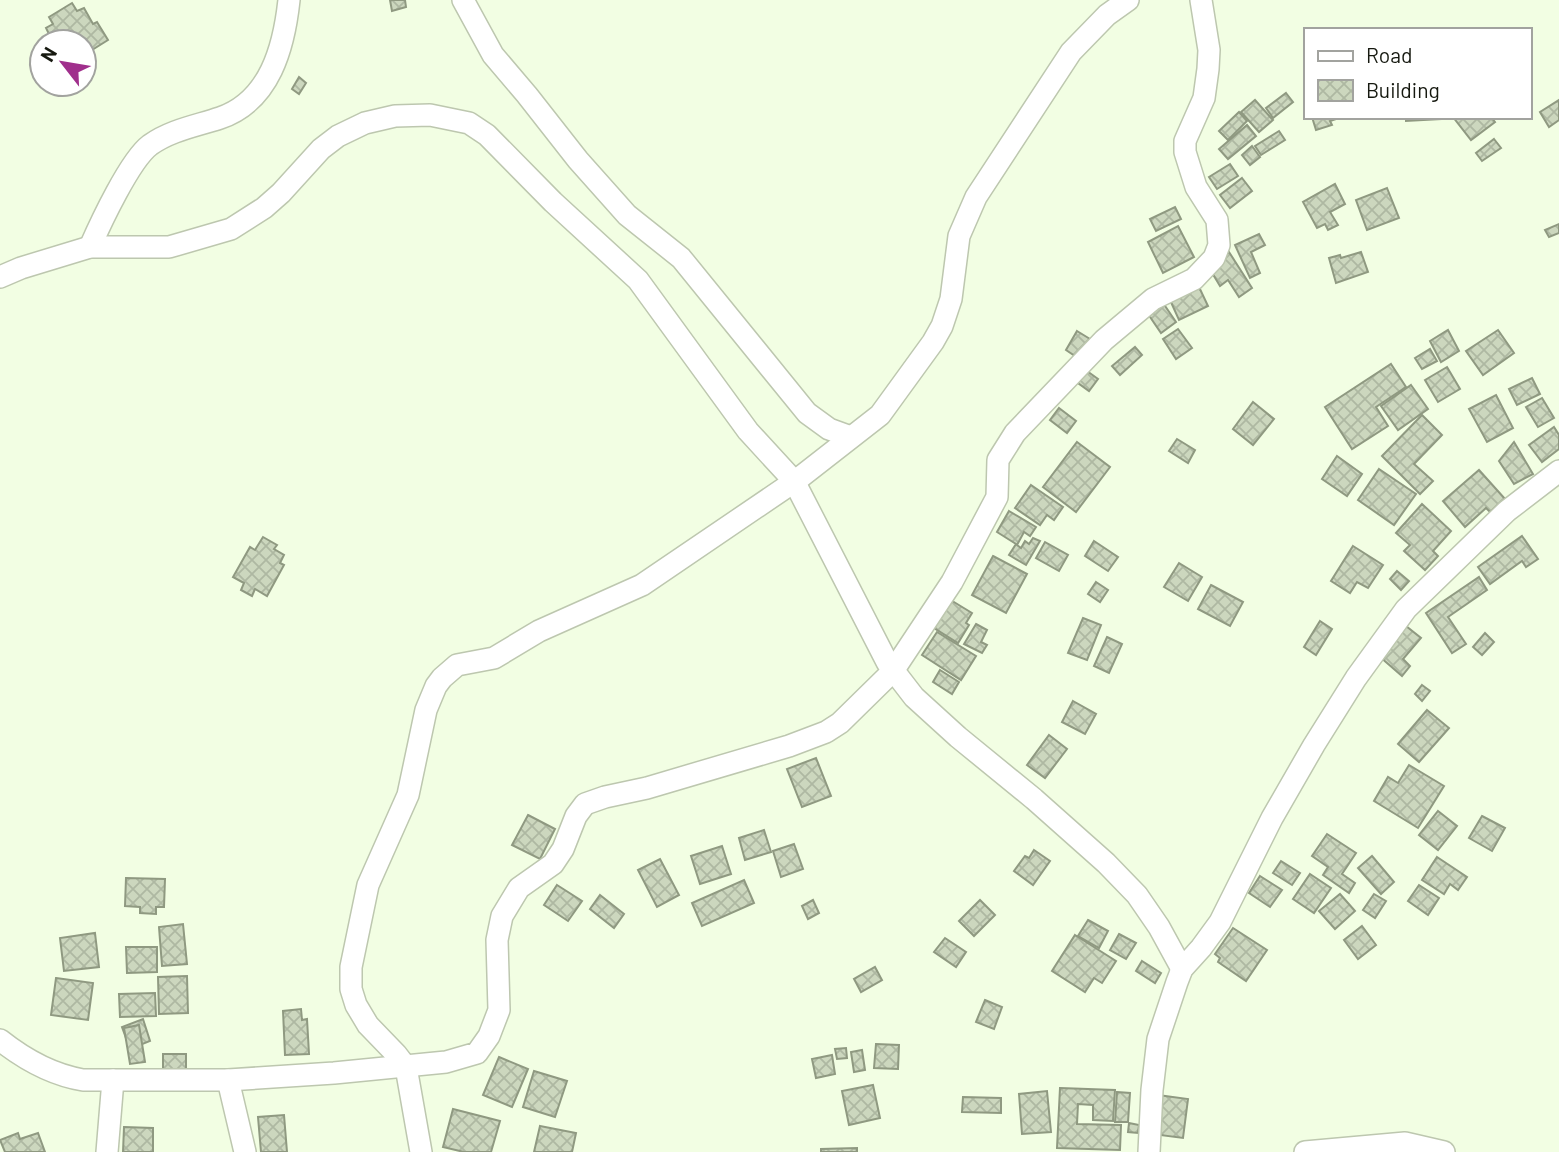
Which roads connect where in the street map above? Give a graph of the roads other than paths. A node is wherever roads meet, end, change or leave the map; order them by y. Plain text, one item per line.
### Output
1 (289, 0) edge
2 (463, 0) edge
3 (1128, 0) edge
4 (1201, 0) edge
5 (90, 247) junction
6 (0, 277) edge
7 (851, 437) junction
8 (1559, 471) edge
9 (794, 481) junction
10 (893, 671) junction
11 (1182, 969) junction
12 (0, 1040) edge
13 (406, 1067) junction
14 (113, 1080) junction
15 (228, 1080) junction
16 (107, 1152) edge
17 (245, 1152) edge
18 (421, 1152) edge
19 (1149, 1152) edge
20 (1305, 1152) edge
21 (1444, 1152) edge

1 - 5 street
2 - 7 street
3 - 7 street
4 - 10 street
5 - 6 street
5 - 9 street
7 - 9 street
8 - 11 street
9 - 10 street
9 - 13 street
10 - 11 street
10 - 13 street
11 - 19 street
12 - 14 street
13 - 15 street
13 - 18 street
14 - 15 street
14 - 16 street
15 - 17 street
20 - 21 street

